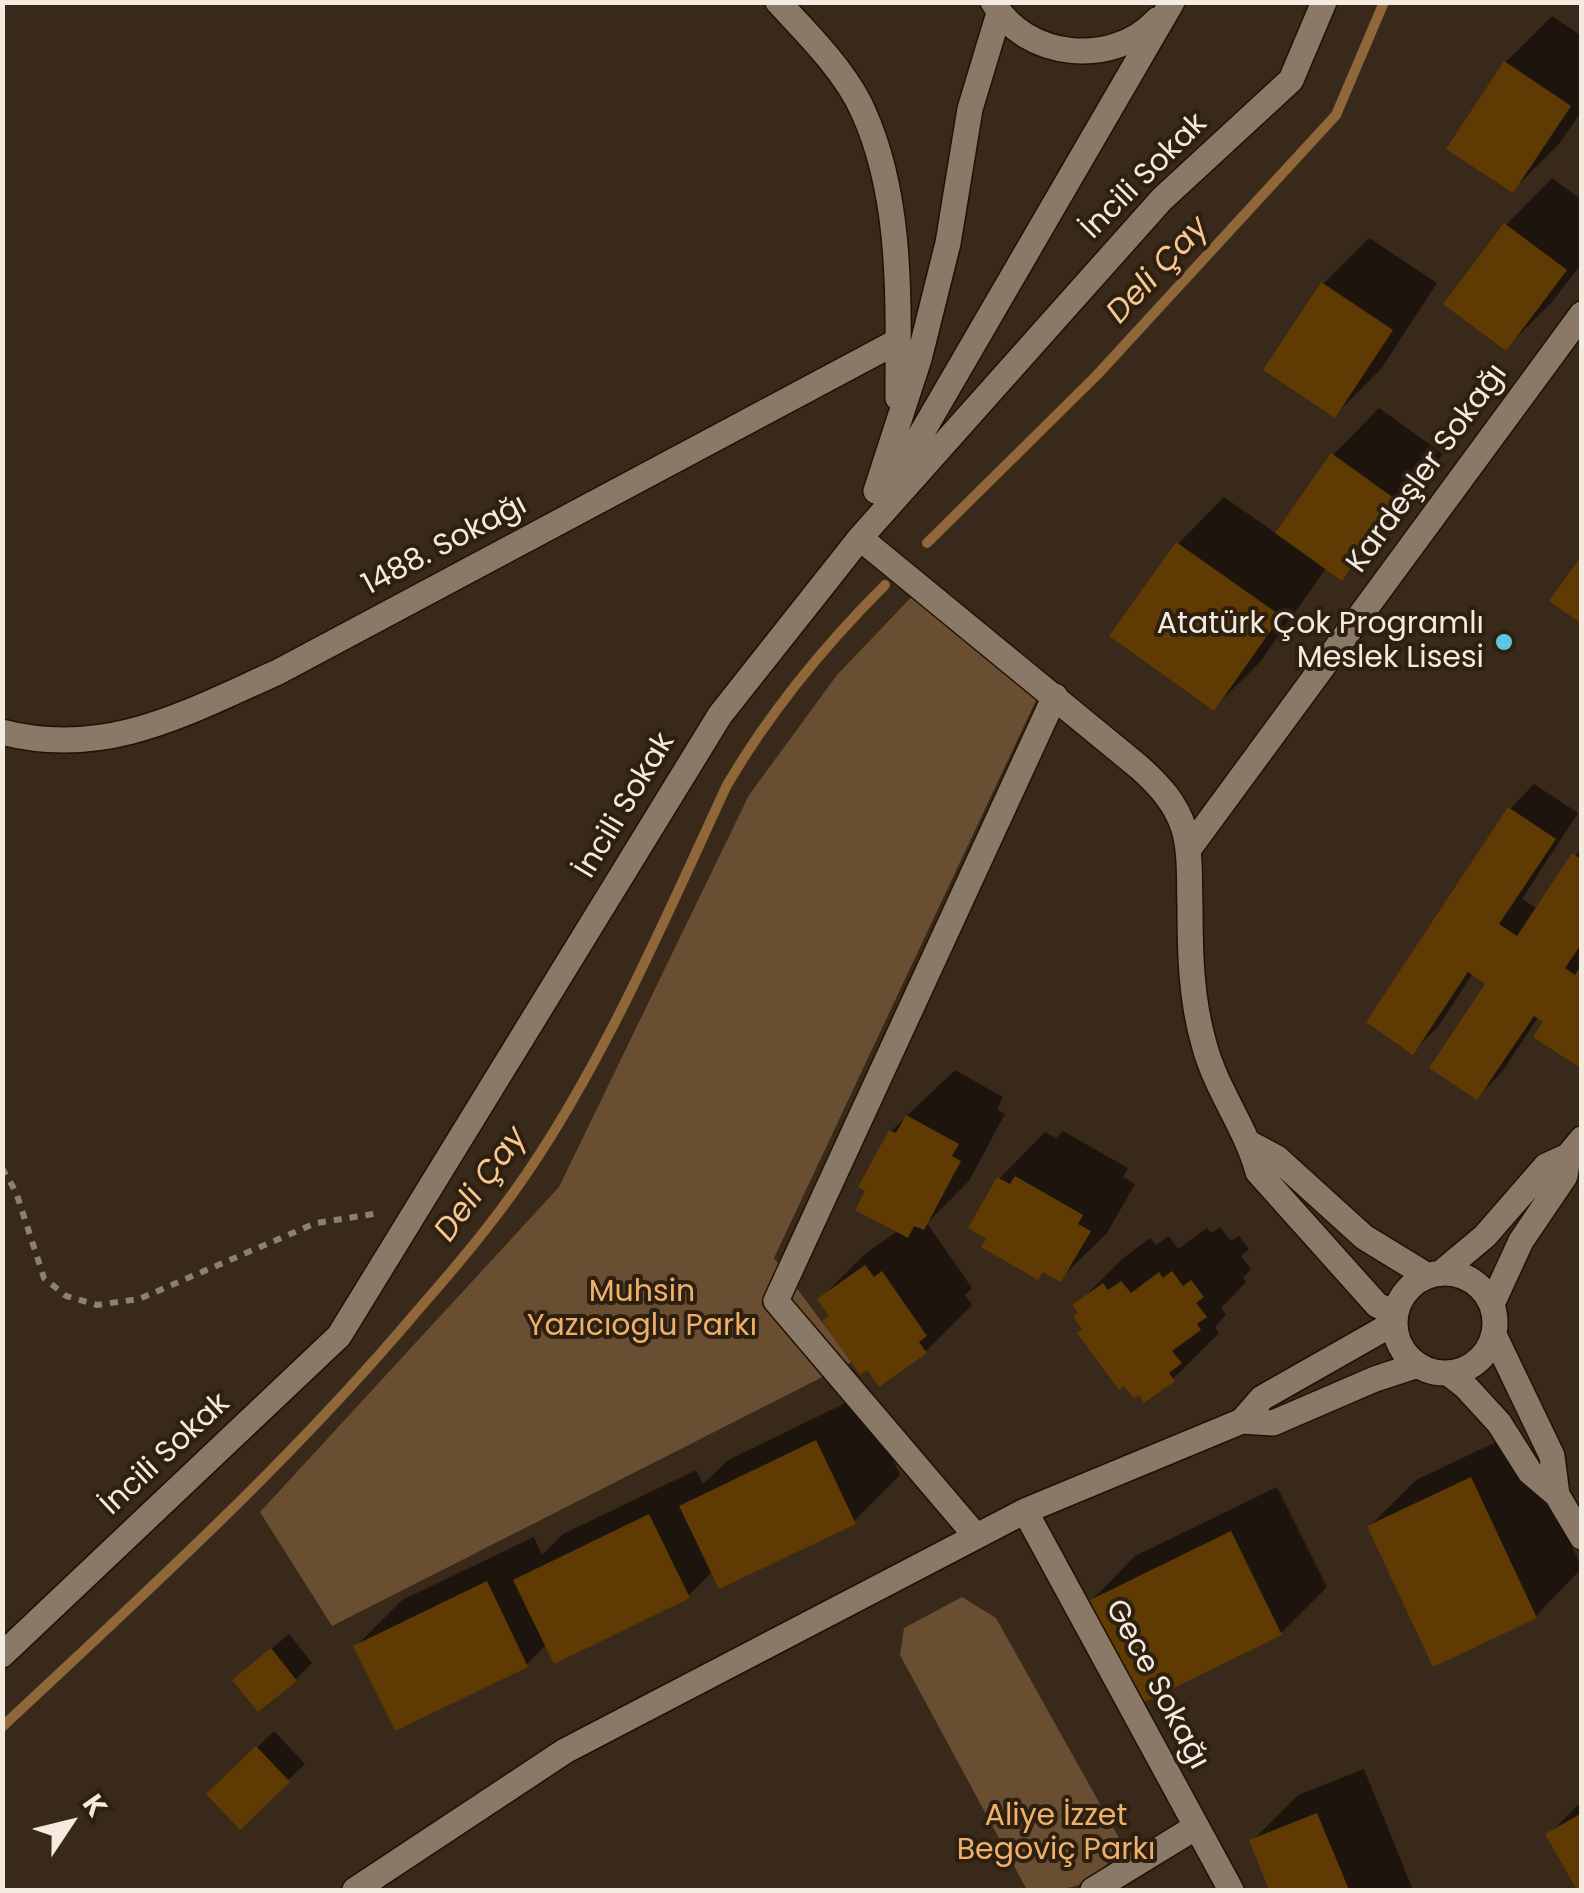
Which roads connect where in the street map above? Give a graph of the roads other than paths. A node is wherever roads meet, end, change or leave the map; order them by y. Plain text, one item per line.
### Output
1 (778, 2) edge
2 (1171, 2) edge
3 (1324, 2) edge
4 (996, 8) edge
5 (1582, 314) edge
6 (898, 341) junction
7 (898, 425) junction
8 (860, 538) junction
9 (1055, 696) junction
10 (2, 732) edge
11 (1188, 850) junction
12 (1251, 1144) junction
13 (1575, 1147) edge
14 (1434, 1274) junction
15 (1492, 1304) junction
16 (1394, 1318) junction
17 (1494, 1336) junction
18 (1418, 1365) junction
19 (1448, 1374) junction
20 (1242, 1421) junction
21 (1557, 1495) junction
22 (1024, 1510) junction
23 (976, 1536) junction
24 (1582, 1537) edge
25 (2, 1655) edge
26 (1196, 1828) junction
27 (355, 1890) edge
28 (1093, 1890) edge
29 (1230, 1890) edge

1 - 6 street
2 - 4 street
2 - 8 street
3 - 8 street, İncili Sokak
4 - 7 street
5 - 11 street, Kardeşler Sokağı
6 - 7 street
6 - 10 street, 1488. Sokağı
7 - 8 street
8 - 9 street
8 - 25 street, İncili Sokak
9 - 11 street
9 - 23 street
11 - 12 street
12 - 14 street
12 - 16 street
13 - 14 street
13 - 15 street
14 - 15 street
14 - 16 street
15 - 17 street
16 - 18 street
16 - 20 street
17 - 19 street
17 - 21 street
18 - 19 street
18 - 20 street
19 - 21 street
20 - 22 street
21 - 24 street
22 - 23 street
22 - 26 street, Gece Sokağı
23 - 27 street
26 - 28 street
26 - 29 street, Gece Sokağı

